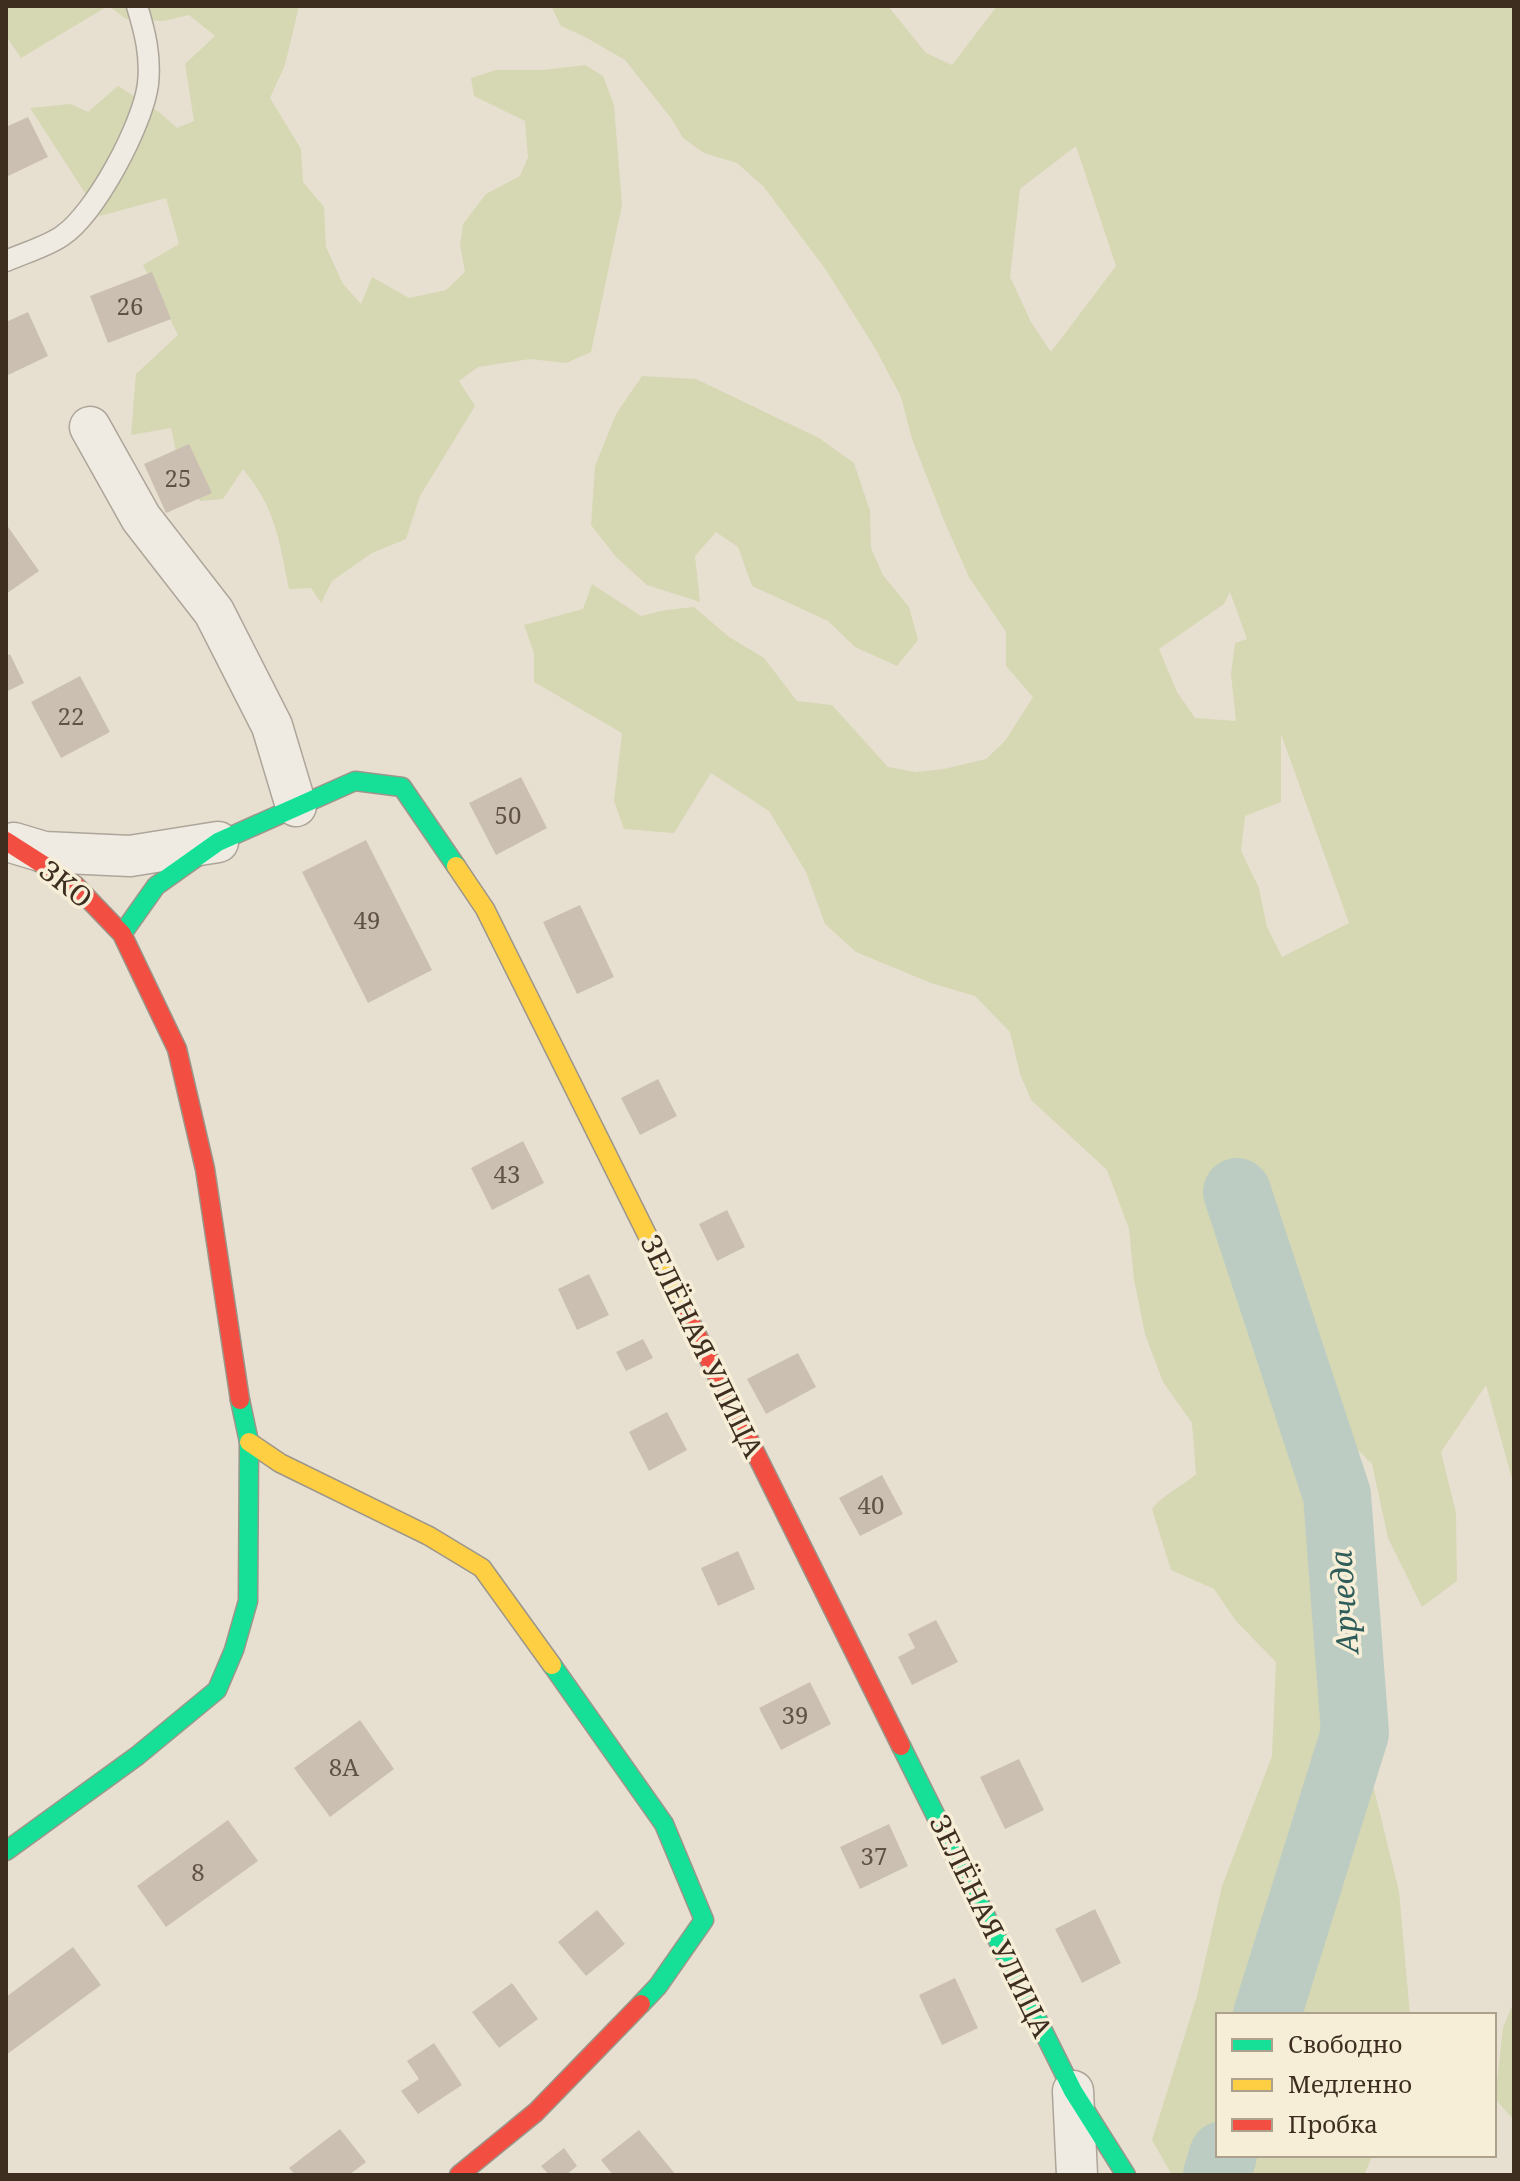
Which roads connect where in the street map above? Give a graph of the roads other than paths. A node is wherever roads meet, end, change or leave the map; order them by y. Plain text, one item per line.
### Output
1 (137, 6) edge
2 (6, 261) edge
3 (90, 427) dead end
4 (296, 806) junction
5 (6, 840) edge
6 (218, 842) junction
7 (122, 934) junction
8 (249, 1442) junction
9 (6, 1851) edge
10 (1073, 2091) junction
11 (459, 2175) edge
12 (1077, 2175) edge
13 (1126, 2175) edge

1 - 2 lane
3 - 4 street
4 - 6 street, ЗЕЛЁНАЯ УЛИЦА
4 - 10 street, ЗЕЛЁНАЯ УЛИЦА
5 - 6 street, ЗЕЛЁНАЯ УЛИЦА
5 - 7 street, ЗКО
6 - 7 street, ЗЕЛЁНАЯ УЛИЦА
7 - 8 street, ЗКО
8 - 9 street, ЗКО
8 - 11 street
10 - 12 street, ЗЕЛЁНАЯ УЛИЦА
10 - 13 street, ЗЕЛЁНАЯ УЛИЦА

